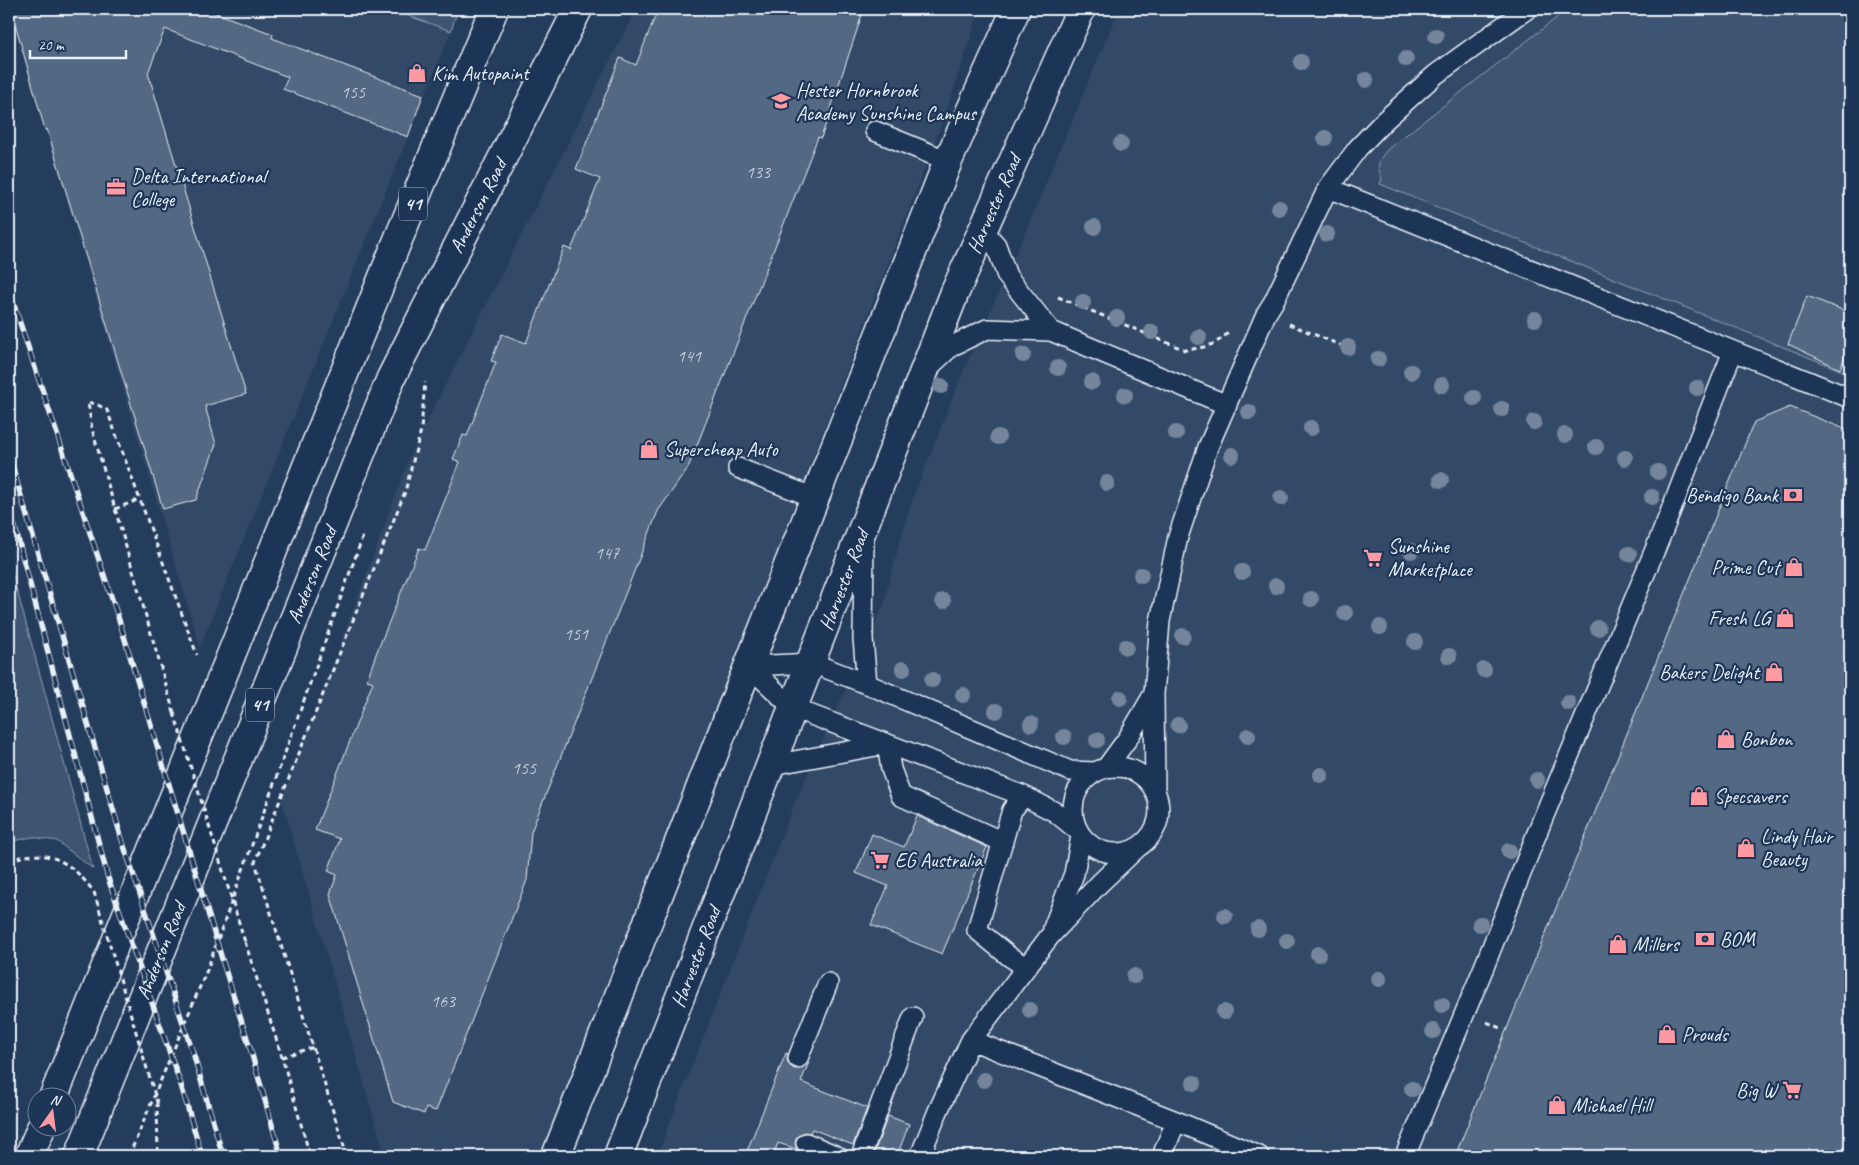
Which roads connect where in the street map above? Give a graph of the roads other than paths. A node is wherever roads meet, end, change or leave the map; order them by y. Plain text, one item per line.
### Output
1 (494, 9) edge
2 (578, 9) edge
3 (1081, 9) edge
4 (1527, 9) edge
5 (1015, 10) edge
6 (875, 131) dead end
7 (948, 161) junction
8 (1328, 188) junction
9 (982, 229) junction
10 (1051, 331) junction
11 (1733, 351) junction
12 (926, 369) junction
13 (1850, 398) edge
14 (1227, 404) junction
15 (738, 468) dead end
16 (815, 498) junction
17 (864, 527) junction
18 (812, 663) junction
19 (749, 666) junction
20 (867, 684) junction
21 (1154, 694) junction
22 (794, 708) junction
23 (887, 744) junction
24 (772, 765) junction
25 (1101, 770) junction
26 (1155, 792) junction
27 (1024, 796) junction
28 (1079, 832) junction
29 (1003, 842) junction
30 (1138, 847) junction
31 (1050, 936) junction
32 (1026, 967) junction
33 (828, 983) dead end
34 (913, 1017) dead end
35 (971, 1040) junction
36 (798, 1058) dead end
37 (57, 1088) edge
38 (1176, 1121) junction
39 (37, 1138) edge
40 (806, 1142) dead end
41 (29, 1156) edge
42 (79, 1156) edge
43 (556, 1156) edge
44 (618, 1156) edge
45 (837, 1156) edge
46 (861, 1156) edge
47 (920, 1156) edge
48 (1162, 1156) edge
49 (1259, 1156) edge
50 (1405, 1156) edge

1 - 37 street, 41
2 - 42 street, Anderson Road / 41
3 - 9 street, Harvester Road
4 - 8 lane
5 - 7 street
6 - 7 lane
7 - 16 street
8 - 11 lane
8 - 14 lane
9 - 10 lane
9 - 12 street, Harvester Road
10 - 12 lane
10 - 14 lane
11 - 13 lane
11 - 50 lane
12 - 17 street, Harvester Road
14 - 21 lane
15 - 16 lane
16 - 19 street
17 - 18 street, Harvester Road
17 - 20 lane
18 - 19 lane
18 - 20 lane
18 - 22 street, Harvester Road
19 - 22 lane
19 - 43 street
20 - 25 lane
21 - 25 lane
21 - 26 lane
22 - 23 lane
22 - 24 street, Harvester Road
23 - 24 lane
23 - 27 lane
23 - 29 lane
24 - 44 street, Harvester Road
25 - 26 lane
25 - 28 lane
26 - 30 lane
27 - 28 lane
27 - 29 lane
28 - 30 lane
28 - 31 lane
29 - 32 lane
30 - 31 lane
31 - 32 lane
32 - 35 lane
33 - 36 lane
34 - 46 lane
35 - 38 lane
35 - 47 lane
38 - 48 lane
38 - 49 lane
39 - 41 street
40 - 45 lane

